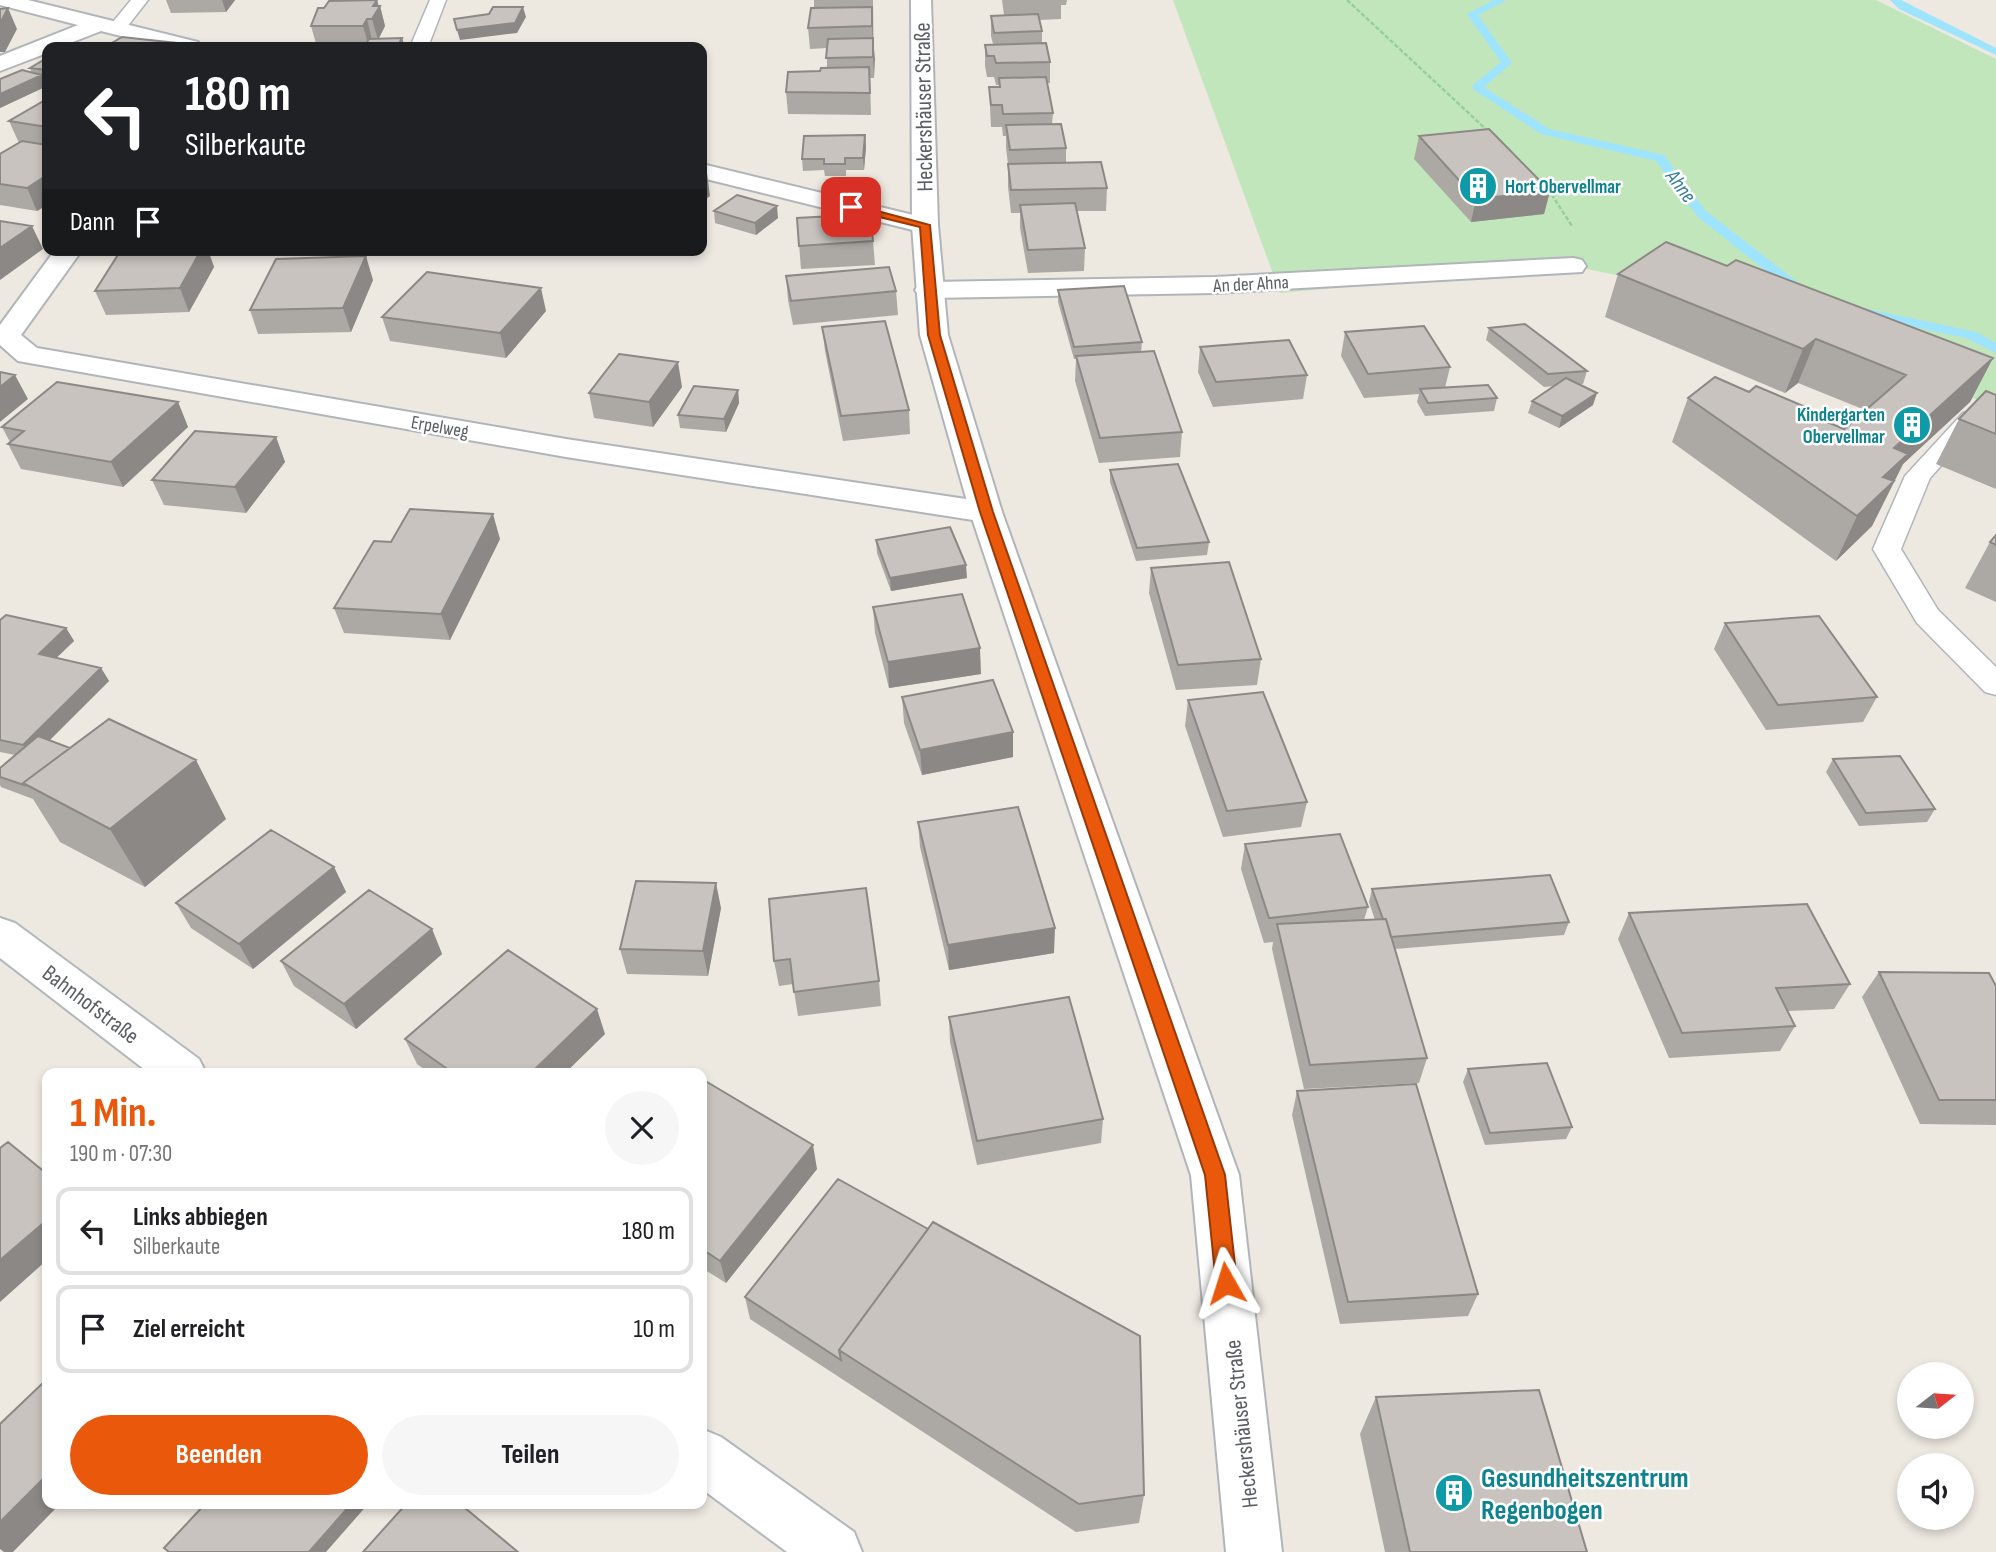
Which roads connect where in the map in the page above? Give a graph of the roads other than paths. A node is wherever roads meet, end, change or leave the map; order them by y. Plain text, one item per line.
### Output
1 (3, 0) edge
2 (140, 0) edge
3 (438, 0) edge
4 (921, 0) edge
5 (108, 26) junction
6 (63, 42) edge
7 (170, 42) edge
8 (421, 42) edge
9 (42, 49) edge
10 (0, 64) edge
11 (707, 172) edge
12 (925, 225) junction
13 (65, 256) edge
14 (1573, 265) road end
15 (929, 290) junction
16 (1987, 402) edge
17 (986, 512) junction
18 (1996, 685) edge
19 (0, 935) edge
20 (176, 1068) edge
21 (707, 1460) edge
22 (834, 1552) edge
23 (1254, 1552) edge

1 - 5 street
2 - 5 lane
3 - 8 lane
4 - 12 street, Heckershäuser Straße
5 - 6 street
5 - 7 street
9 - 10 street
11 - 12 street
12 - 15 street, Heckershäuser Straße
13 - 17 street, Erpelweg
14 - 15 street, An der Ahna
15 - 17 street, Heckershäuser Straße
16 - 18 lane
17 - 23 street, Heckershäuser Straße
19 - 20 street, Bahnhofstraße
21 - 22 street

